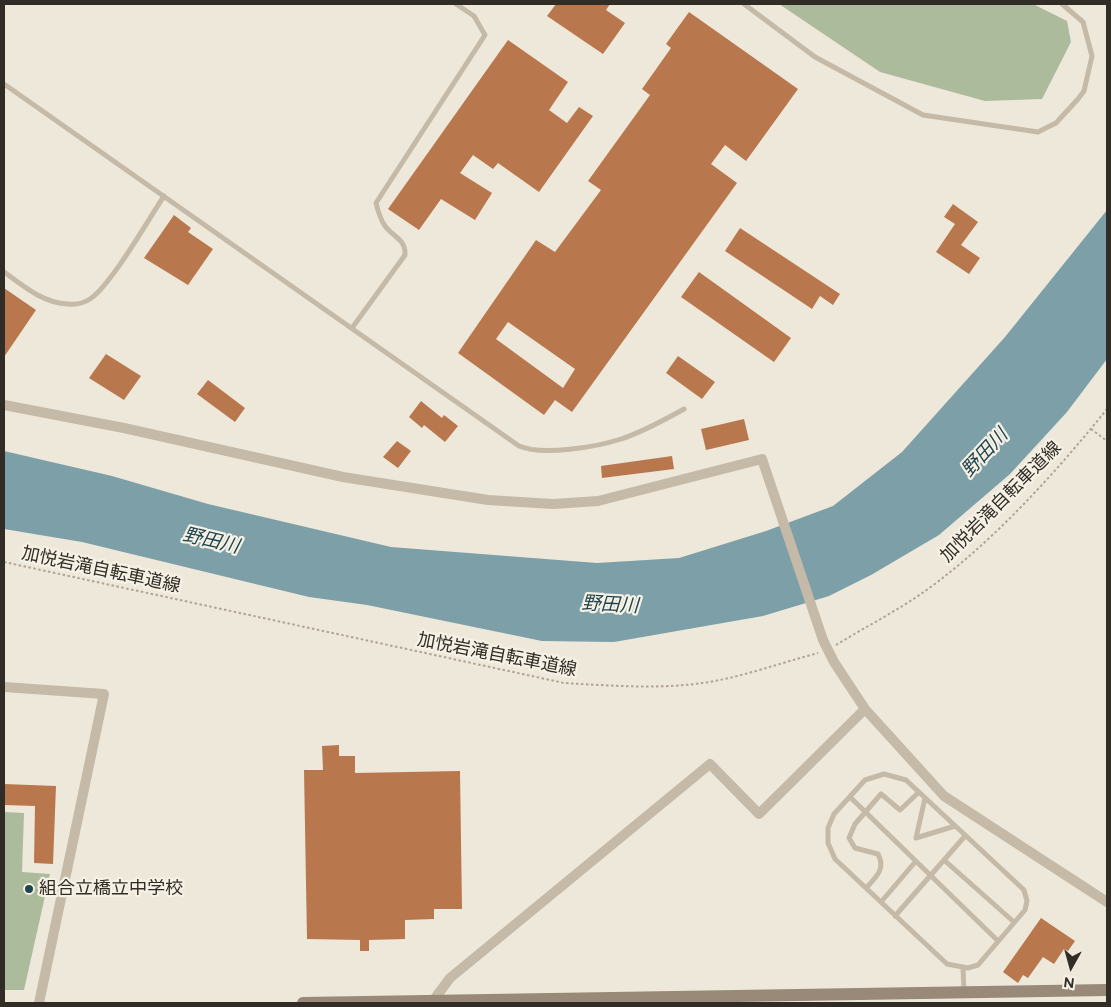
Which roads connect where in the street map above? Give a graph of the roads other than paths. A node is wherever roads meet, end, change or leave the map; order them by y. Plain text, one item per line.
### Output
1 (456, 4) edge
2 (744, 4) edge
3 (1062, 4) edge
4 (4, 86) edge
5 (164, 196) junction
6 (4, 272) edge
7 (352, 328) junction
8 (4, 405) edge
9 (684, 410) dead end
10 (4, 687) edge
11 (865, 709) junction
12 (919, 792) junction
13 (850, 797) junction
14 (925, 798) junction
15 (864, 811) junction
16 (955, 826) junction
17 (965, 836) junction
18 (944, 860) junction
19 (916, 861) junction
20 (930, 875) junction
21 (866, 888) junction
22 (881, 902) junction
23 (1107, 902) edge
24 (896, 916) junction
25 (1014, 922) junction
26 (998, 941) junction
27 (963, 968) junction
28 (1107, 990) edge
29 (964, 992) junction
30 (680, 999) edge
31 (705, 999) edge
32 (433, 1001) junction
33 (417, 1002) edge
34 (39, 1003) edge
35 (303, 1003) edge

1 - 7 lane
2 - 3 lane
4 - 5 lane
5 - 6 lane
5 - 7 lane
7 - 9 lane
8 - 11 street
10 - 34 street
11 - 23 street
11 - 32 street
12 - 13 lane
12 - 14 lane
12 - 15 lane
13 - 15 lane
13 - 21 lane
14 - 16 lane
14 - 16 lane
15 - 19 lane
15 - 21 lane
16 - 17 lane
17 - 18 lane
17 - 25 lane
18 - 20 lane
18 - 25 lane
19 - 20 lane
19 - 22 lane
20 - 24 lane
20 - 26 lane
21 - 22 lane
22 - 24 lane
24 - 27 lane
25 - 26 lane
26 - 27 lane
27 - 29 lane
28 - 29 street
29 - 31 street
30 - 31 street
30 - 32 street
32 - 33 street
33 - 35 street

